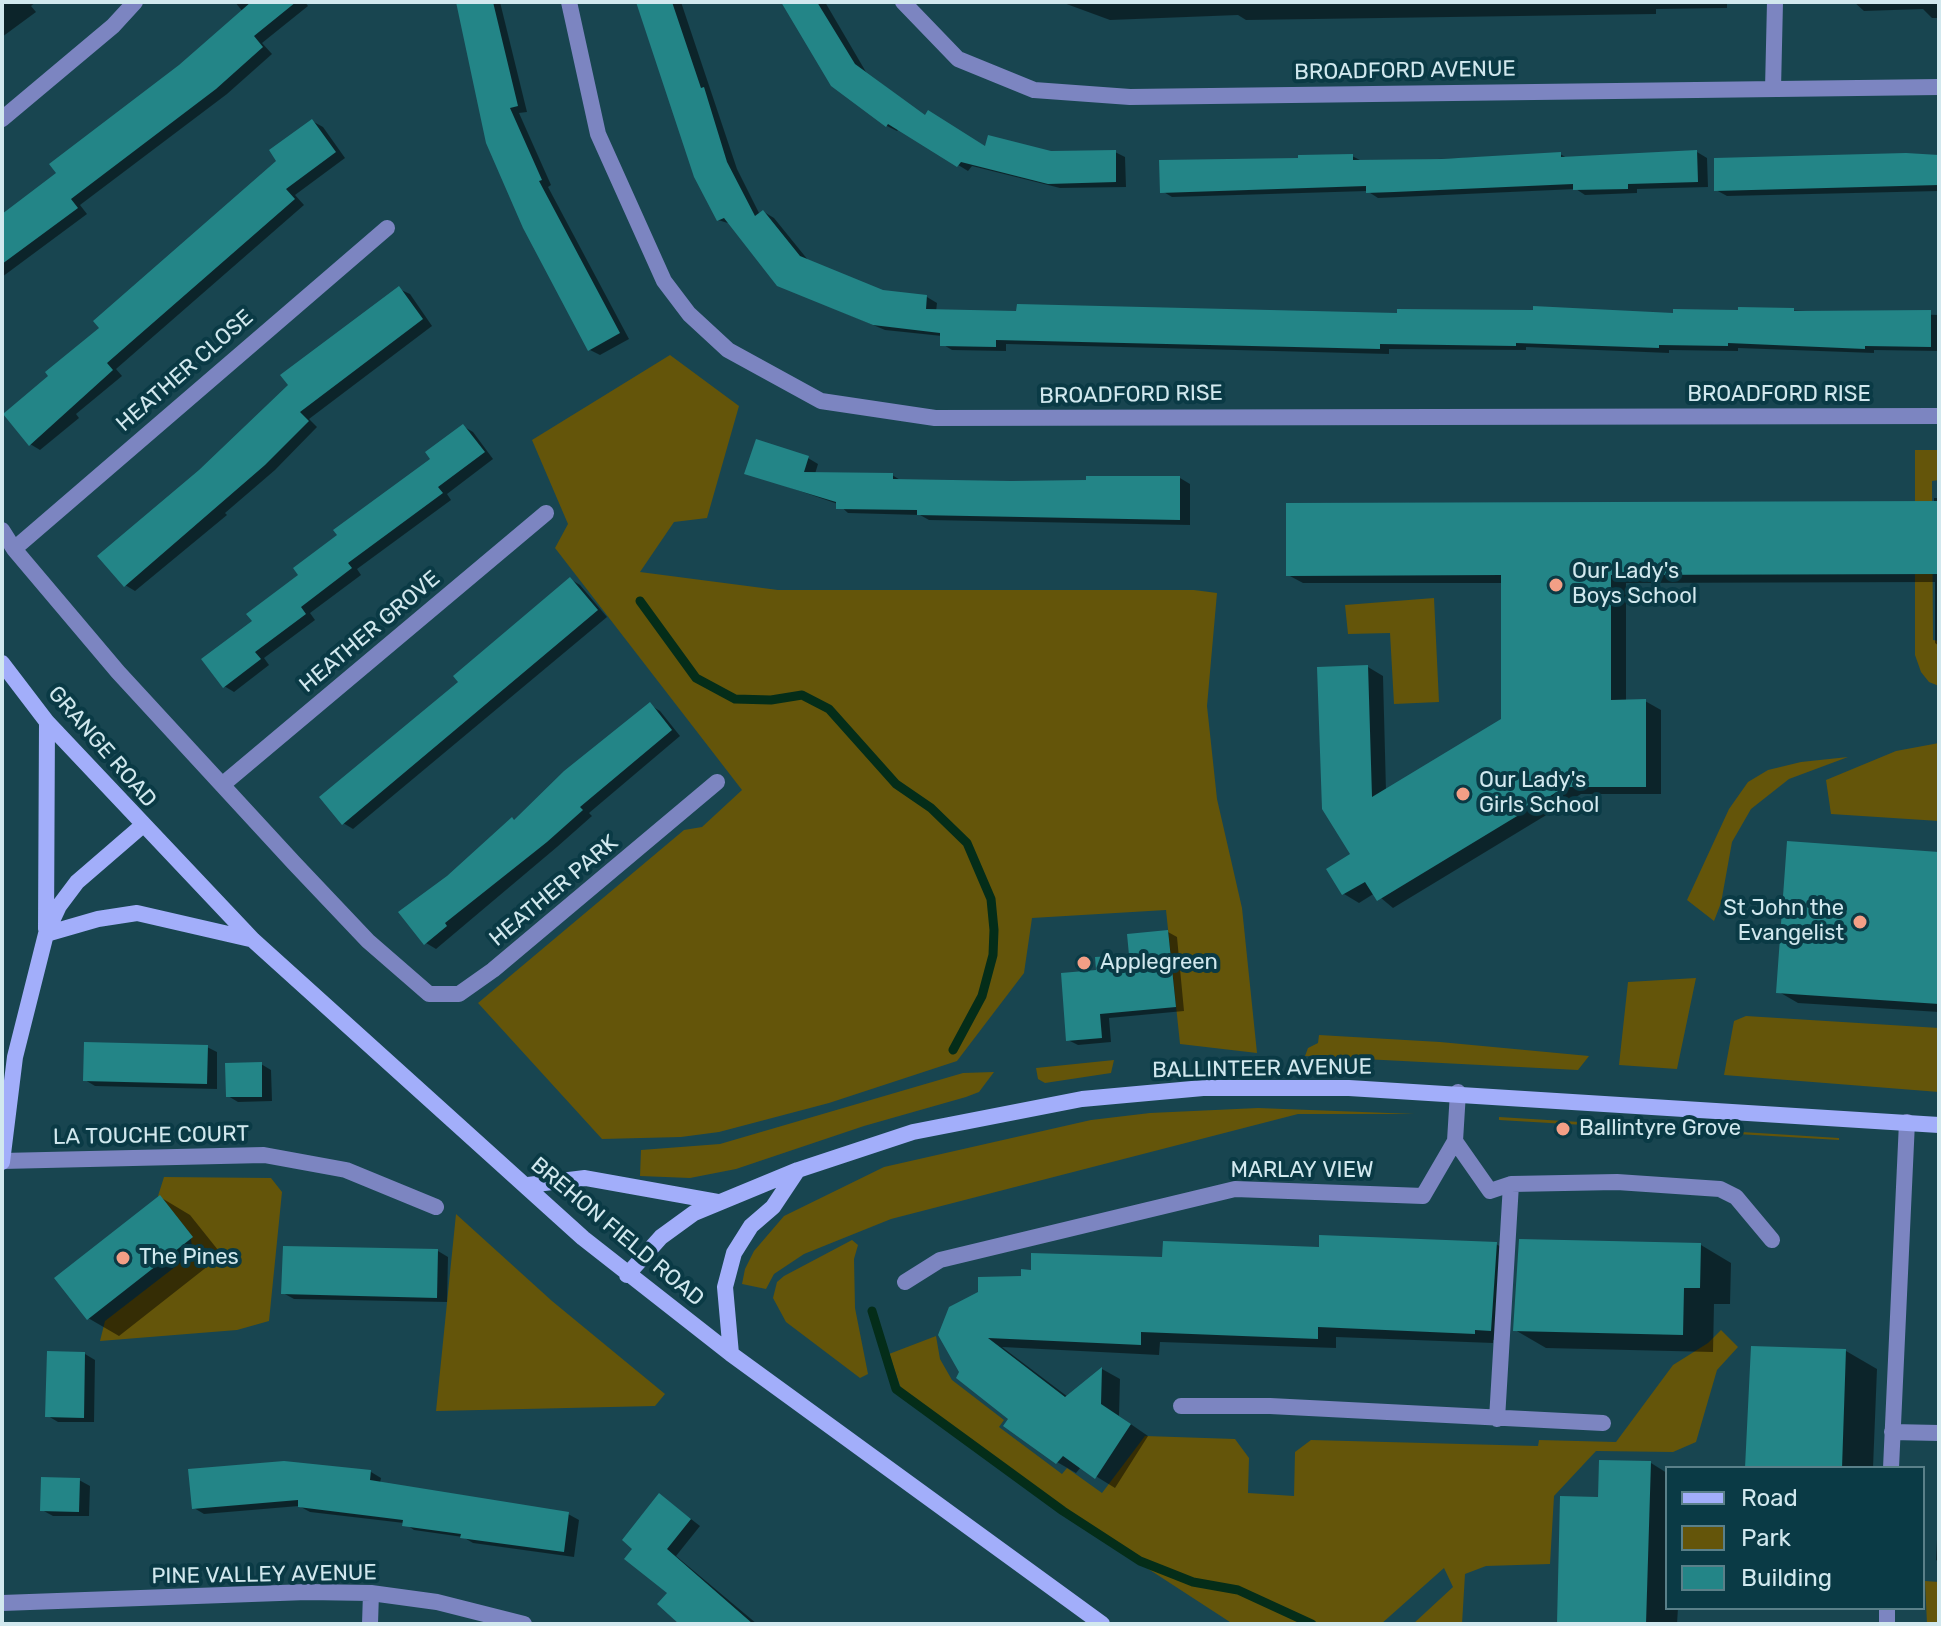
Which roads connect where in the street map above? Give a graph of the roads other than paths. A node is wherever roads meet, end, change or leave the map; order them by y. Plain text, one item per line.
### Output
1 (135, 2) edge
2 (569, 2) edge
3 (903, 2) edge
4 (1775, 2) edge
5 (1939, 87) edge
6 (1773, 89) junction
7 (2, 119) edge
8 (387, 228) dead end
9 (1939, 416) edge
10 (546, 513) dead end
11 (2, 530) edge
12 (14, 549) junction
13 (2, 663) edge
14 (47, 722) junction
15 (717, 782) dead end
16 (222, 785) junction
17 (143, 825) junction
18 (46, 934) junction
19 (253, 940) junction
20 (1458, 1092) junction
21 (1907, 1122) junction
22 (1939, 1125) edge
23 (1455, 1141) junction
24 (2, 1162) edge
25 (798, 1170) junction
26 (1511, 1184) junction
27 (528, 1185) junction
28 (719, 1202) junction
29 (436, 1207) dead end
30 (1772, 1240) dead end
31 (627, 1275) junction
32 (905, 1282) dead end
33 (731, 1354) junction
34 (1181, 1406) dead end
35 (1497, 1419) junction
36 (1603, 1423) dead end
37 (1892, 1432) junction
38 (1939, 1433) edge
39 (1891, 1466) edge
40 (371, 1593) junction
41 (2, 1603) edge
42 (370, 1624) edge
43 (524, 1624) edge
44 (1102, 1624) edge

1 - 7 street
2 - 9 street, BROADFORD RISE
3 - 6 street, BROADFORD AVENUE
4 - 6 street
5 - 6 street, BROADFORD AVENUE
8 - 12 street, HEATHER CLOSE
10 - 16 street, HEATHER GROVE
11 - 12 street, HEATHER PARK
12 - 16 street, HEATHER PARK
13 - 14 main road, GRANGE ROAD
14 - 17 main road, GRANGE ROAD
14 - 18 main road
15 - 16 street, HEATHER PARK
17 - 18 main road, GRANGE ROAD
17 - 19 main road, BREHON FIELD ROAD
18 - 19 main road
18 - 24 main road, GRANGE ROAD
19 - 27 main road, BREHON FIELD ROAD
20 - 21 main road, BALLINTEER AVENUE
20 - 23 street
20 - 25 main road, BALLINTEER AVENUE
21 - 22 main road, BALLINTEER AVENUE
21 - 37 street
23 - 26 street
23 - 32 street, MARLAY VIEW
24 - 29 street, LA TOUCHE COURT
25 - 28 main road, BALLINTEER AVENUE
25 - 33 main road
26 - 30 street
26 - 35 street
27 - 28 main road
27 - 31 main road, BREHON FIELD ROAD
28 - 31 main road, BALLINTEER AVENUE
31 - 33 main road, BREHON FIELD ROAD
33 - 44 main road, BREHON FIELD ROAD
34 - 35 street
35 - 36 street
37 - 38 street
37 - 39 street
40 - 41 street, PINE VALLEY AVENUE
40 - 42 street
40 - 43 street, PINE VALLEY AVENUE

